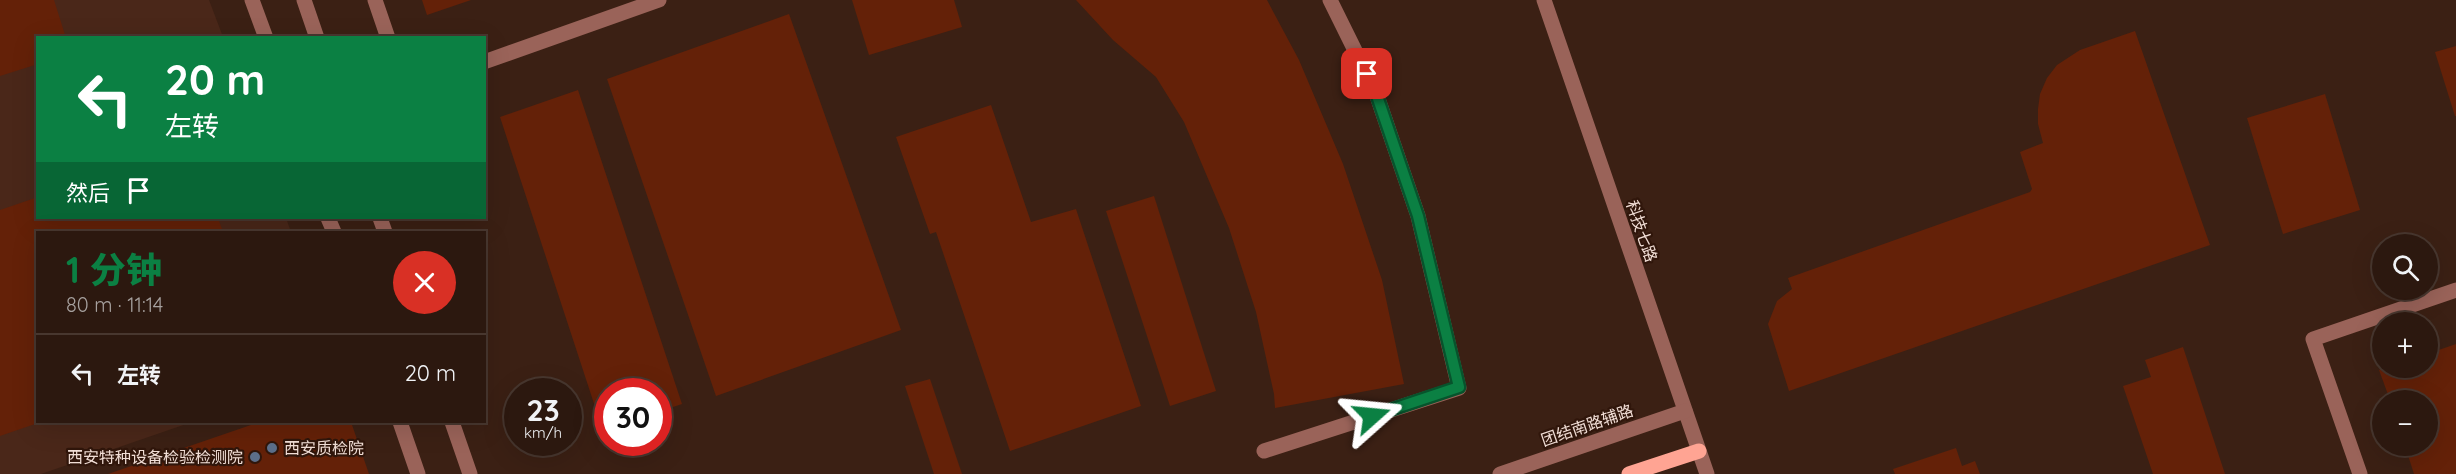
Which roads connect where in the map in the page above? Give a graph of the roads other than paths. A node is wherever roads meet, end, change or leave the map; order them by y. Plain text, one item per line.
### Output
1 (252, 0) edge
2 (304, 0) edge
3 (375, 0) edge
4 (659, 0) edge
5 (1330, 0) edge
6 (1544, 0) edge
7 (265, 36) edge
8 (316, 36) edge
9 (387, 36) edge
10 (486, 61) edge
11 (2456, 290) edge
12 (1685, 411) junction
13 (400, 423) edge
14 (452, 423) edge
15 (1699, 450) junction
16 (1264, 452) dead end
17 (418, 474) edge
18 (470, 474) edge
19 (1500, 474) edge
20 (1629, 474) edge
21 (1707, 474) edge
22 (2360, 474) edge

1 - 7 street
2 - 8 street
3 - 9 street
4 - 10 street
5 - 16 street
6 - 12 street, 科技七路
11 - 22 street
12 - 15 street, 科技七路
12 - 19 street, 团结南路辅路
13 - 17 street
14 - 18 street
15 - 20 main road
15 - 21 street, 科技七路

